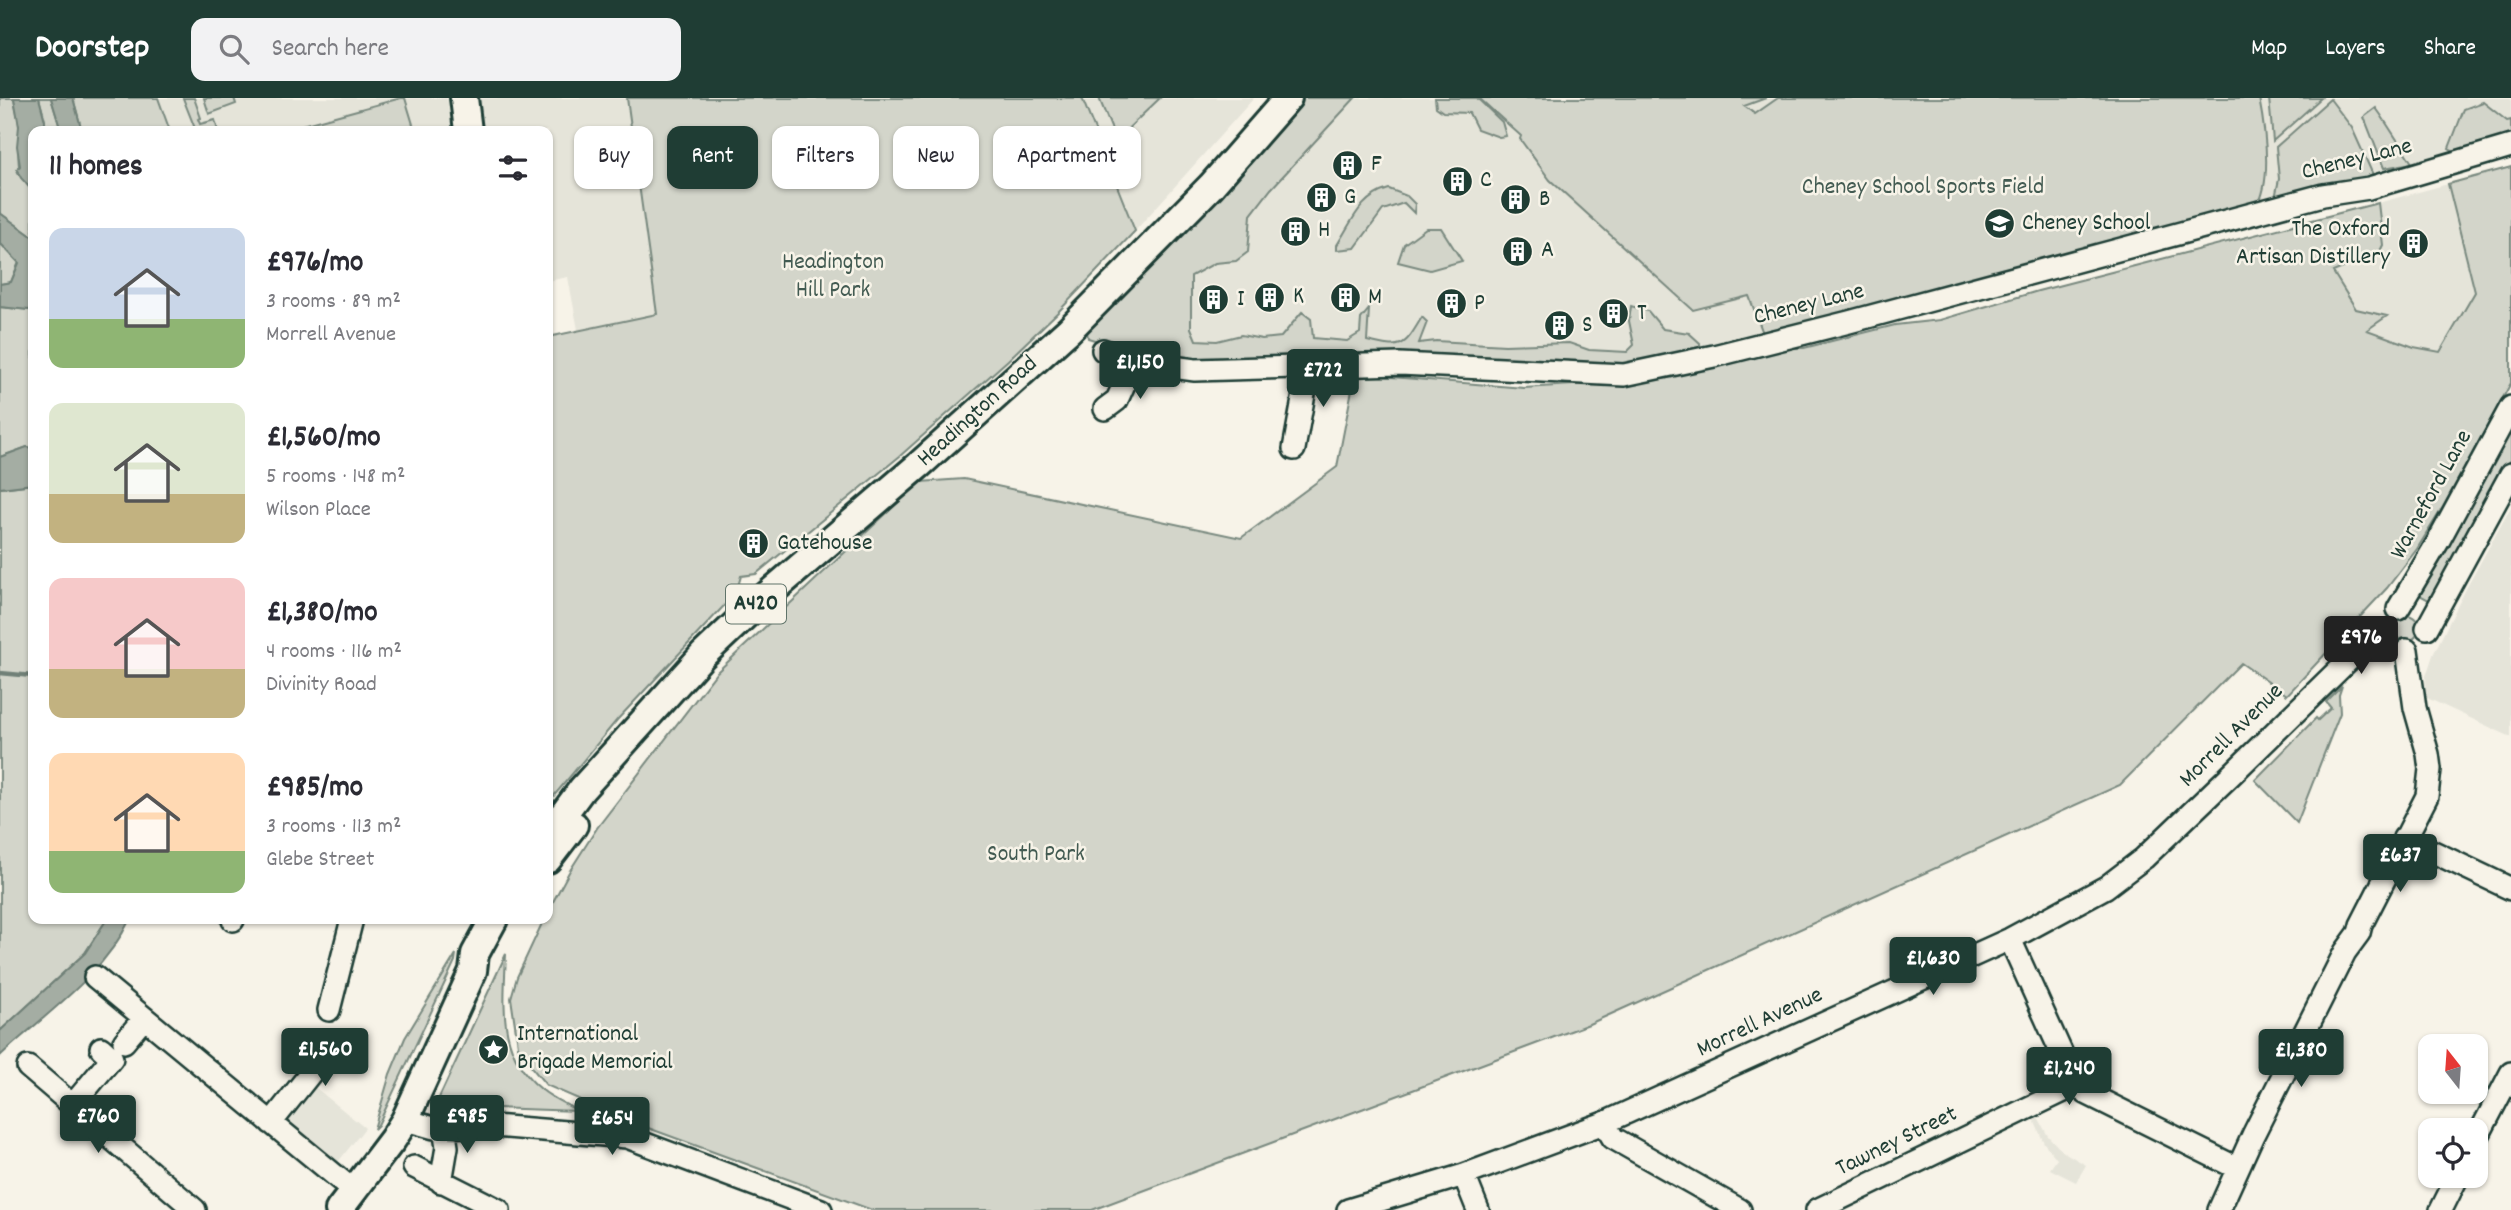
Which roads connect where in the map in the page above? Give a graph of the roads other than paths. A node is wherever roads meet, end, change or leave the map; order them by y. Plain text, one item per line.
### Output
1 (464, 98) edge
2 (1288, 98) edge
3 (467, 126) edge
4 (2511, 146) edge
5 (1103, 351) dead end
6 (1134, 362) junction
7 (1302, 366) junction
8 (2511, 407) edge
9 (1104, 409) dead end
10 (1294, 449) dead end
11 (2511, 474) edge
12 (2398, 609) junction
13 (2427, 628) junction
14 (2385, 635) junction
15 (2407, 650) junction
16 (652, 711) junction
17 (553, 828) edge
18 (2404, 838) junction
19 (553, 852) edge
20 (2511, 889) edge
21 (351, 924) edge
22 (491, 924) edge
23 (508, 924) edge
24 (2010, 939) junction
25 (473, 971) junction
26 (95, 977) dead end
27 (329, 1010) dead end
28 (145, 1018) junction
29 (124, 1042) dead end
30 (101, 1048) dead end
31 (306, 1055) dead end
32 (28, 1067) dead end
33 (2511, 1073) edge
34 (2077, 1085) junction
35 (72, 1105) junction
36 (2487, 1118) edge
37 (405, 1120) junction
38 (271, 1123) junction
39 (1604, 1123) junction
40 (444, 1127) junction
41 (414, 1167) dead end
42 (2237, 1168) junction
43 (1464, 1175) junction
44 (441, 1182) junction
45 (2452, 1188) edge
46 (346, 1201) edge
47 (195, 1210) edge
48 (499, 1210) edge
49 (821, 1210) edge
50 (1348, 1210) edge
51 (1478, 1210) edge
52 (1741, 1210) edge
53 (1816, 1210) edge
54 (2219, 1210) edge
55 (2441, 1210) edge

1 - 3 main road
2 - 16 main road, Headington Road / A420
4 - 7 street, Cheney Lane
5 - 6 street, Cheney Lane
6 - 7 street, Cheney Lane
6 - 9 street
7 - 10 street
8 - 12 street, Warneford Lane
11 - 13 street
12 - 13 street
12 - 14 street
13 - 15 street
14 - 15 street
14 - 24 street, Morrell Avenue
15 - 18 street
16 - 17 main road, Headington Road / A420
16 - 19 main road, Headington Road / A420
18 - 20 street
18 - 42 street
21 - 27 street
22 - 25 main road
23 - 25 main road
24 - 34 street
24 - 39 street, Morrell Avenue
25 - 37 main road
26 - 28 street
28 - 29 street
28 - 38 street
30 - 35 street
31 - 38 street
32 - 35 street
33 - 36 street
34 - 42 street
34 - 53 street, Tawney Street
35 - 47 street
37 - 40 street
37 - 46 main road
38 - 46 street
39 - 43 street, Morrell Avenue
39 - 52 street
40 - 44 street
40 - 49 street
41 - 44 street
42 - 54 street
43 - 50 street, Morrell Avenue
43 - 51 street
44 - 48 street
45 - 55 street

